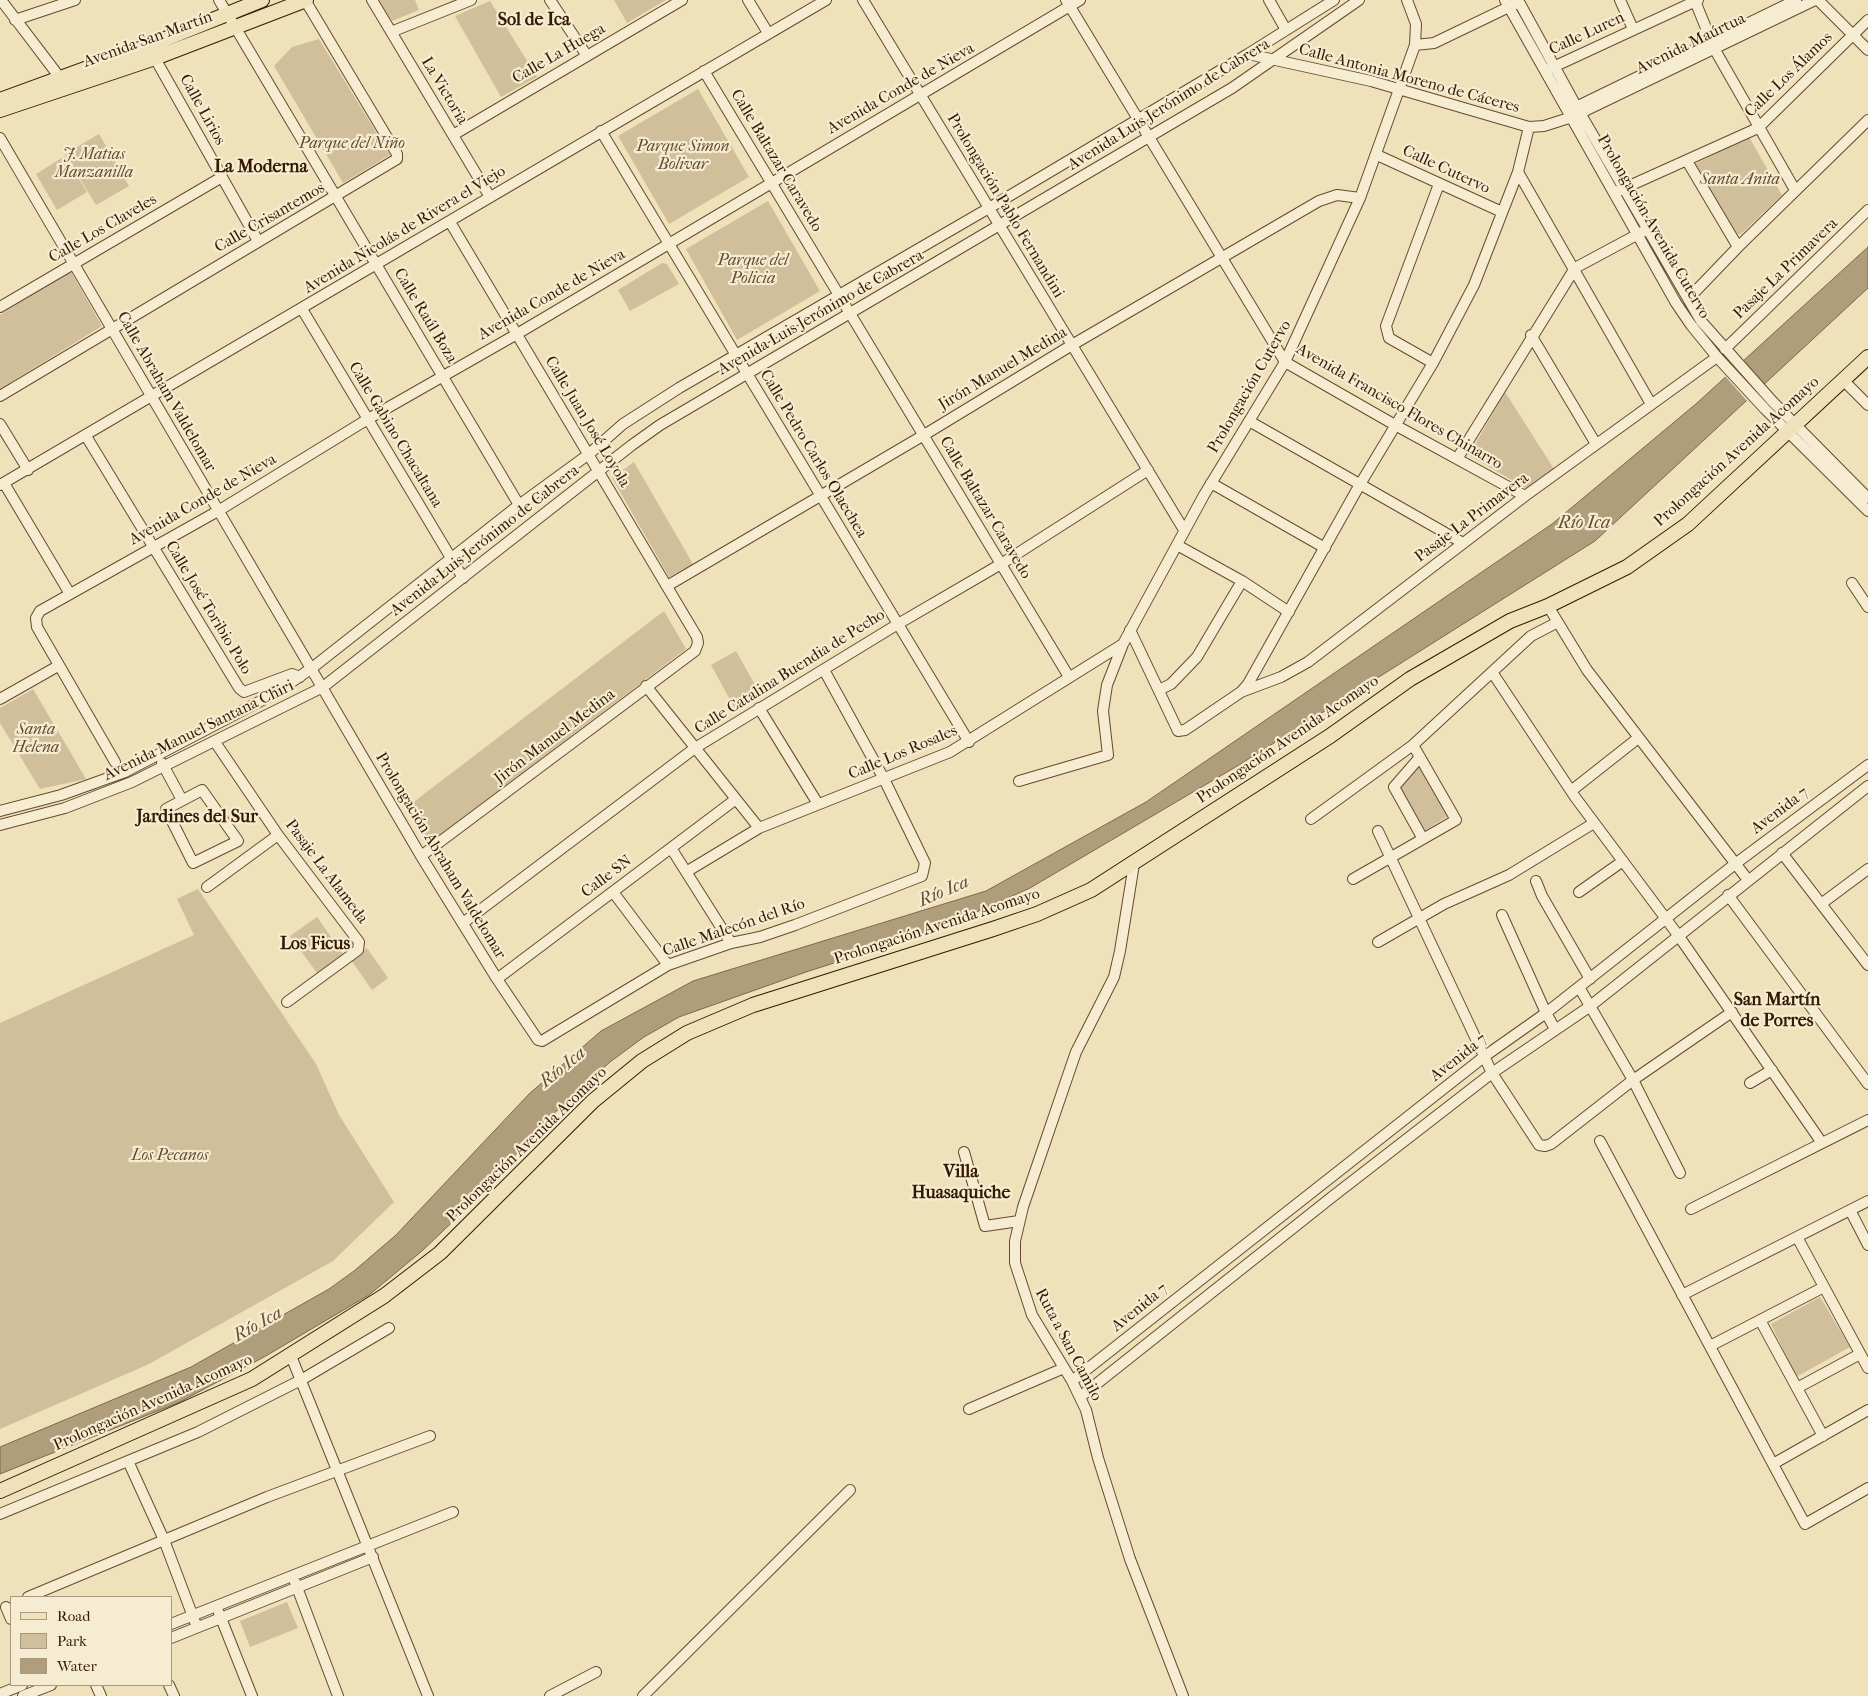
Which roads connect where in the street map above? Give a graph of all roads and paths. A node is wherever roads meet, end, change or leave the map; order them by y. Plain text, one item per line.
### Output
1 (1, 0) edge
2 (75, 0) edge
3 (219, 0) edge
4 (262, 0) edge
5 (305, 0) edge
6 (372, 0) edge
7 (471, 0) edge
8 (550, 0) edge
9 (682, 0) edge
10 (748, 0) edge
11 (826, 0) edge
12 (862, 0) edge
13 (1080, 0) edge
14 (1269, 0) edge
15 (1334, 0) edge
16 (1359, 0) edge
17 (1407, 0) edge
18 (1620, 0) edge
19 (1796, 0) edge
20 (1816, 0) edge
21 (1521, 1) edge
22 (1696, 1) edge
23 (1068, 3) edge
24 (1507, 3) edge
25 (228, 14) junction
26 (15, 20) junction
27 (1868, 20) edge
28 (236, 26) junction
29 (1633, 29) junction
30 (1286, 30) junction
31 (391, 32) junction
32 (768, 33) junction
33 (1853, 34) junction
34 (1415, 45) junction
35 (1714, 46) junction
36 (1868, 50) edge
37 (152, 52) junction
38 (1248, 54) junction
39 (586, 56) junction
40 (1274, 58) junction
41 (1549, 69) junction
42 (704, 71) junction
43 (64, 83) junction
44 (1398, 90) junction
45 (921, 96) junction
46 (0, 100) edge
47 (0, 110) edge
48 (1574, 112) junction
49 (1138, 119) junction
50 (1868, 120) edge
51 (1529, 127) junction
52 (1758, 128) junction
53 (601, 131) junction
54 (452, 135) junction
55 (1148, 136) junction
56 (0, 138) edge
57 (1377, 155) junction
58 (1687, 161) junction
59 (1518, 172) junction
60 (222, 177) junction
61 (772, 184) junction
62 (1439, 184) junction
63 (1619, 190) junction
64 (1795, 190) junction
65 (337, 196) junction
66 (490, 197) junction
67 (1360, 198) junction
68 (989, 208) junction
69 (1868, 210) edge
70 (1502, 212) junction
71 (450, 222) junction
72 (1000, 226) junction
73 (1643, 231) junction
74 (258, 241) junction
75 (669, 244) junction
76 (1738, 247) junction
77 (1222, 257) junction
78 (74, 262) junction
79 (376, 263) junction
80 (1574, 268) junction
81 (839, 295) junction
82 (1688, 299) junction
83 (0, 307) edge
84 (302, 309) junction
85 (850, 313) junction
86 (112, 328) junction
87 (517, 334) junction
88 (1531, 336) junction
89 (1072, 345) junction
90 (1727, 352) junction
91 (736, 354) junction
92 (1868, 357) edge
93 (1720, 360) junction
94 (1285, 362) junction
95 (1433, 363) junction
96 (747, 374) junction
97 (443, 376) junction
98 (1843, 380) junction
99 (0, 396) edge
100 (150, 396) junction
101 (1651, 404) junction
102 (1769, 405) junction
103 (1868, 405) edge
104 (368, 419) junction
105 (1249, 421) junction
106 (0, 424) edge
107 (1395, 425) junction
108 (1791, 427) junction
109 (924, 435) junction
110 (86, 436) junction
111 (1596, 444) junction
112 (588, 454) junction
113 (1457, 459) junction
114 (28, 470) junction
115 (1148, 470) junction
116 (599, 472) junction
117 (1211, 483) junction
118 (2, 484) edge
119 (1360, 486) junction
120 (821, 496) junction
121 (1525, 496) junction
122 (1868, 498) edge
123 (519, 504) junction
124 (218, 511) junction
125 (1868, 511) edge
126 (1184, 530) junction
127 (1463, 543) junction
128 (1177, 545) junction
129 (153, 547) junction
130 (1325, 548) junction
131 (451, 558) junction
132 (1001, 564) junction
133 (463, 578) junction
134 (1242, 581) junction
135 (1852, 583) dead end
136 (667, 586) junction
137 (70, 594) junction
138 (1867, 604) edge
139 (1548, 606) junction
140 (1289, 612) junction
141 (1556, 623) junction
142 (898, 624) junction
143 (1130, 630) junction
144 (697, 637) joint
145 (1123, 644) junction
146 (58, 666) junction
147 (312, 668) junction
148 (824, 670) junction
149 (1492, 672) junction
150 (300, 677) junction
151 (1069, 677) junction
152 (646, 686) junction
153 (323, 687) junction
154 (1159, 690) junction
155 (1241, 692) junction
156 (0, 699) edge
157 (759, 708) junction
158 (1638, 739) junction
159 (215, 742) junction
160 (968, 742) junction
161 (1414, 745) junction
162 (695, 748) junction
163 (157, 755) junction
164 (1420, 757) junction
165 (115, 762) dead end
166 (1868, 765) edge
167 (165, 767) junction
168 (1858, 772) junction
169 (884, 779) junction
170 (1019, 781) dead end
171 (1868, 785) edge
172 (1571, 791) junction
173 (736, 799) junction
174 (182, 800) junction
175 (818, 804) junction
176 (0, 811) edge
177 (1311, 819) dead end
178 (1594, 823) junction
179 (0, 825) edge
180 (759, 828) junction
181 (1378, 831) dead end
182 (278, 835) junction
183 (1423, 839) junction
184 (671, 848) junction
185 (1782, 853) junction
186 (422, 856) junction
187 (1391, 857) junction
188 (1623, 861) junction
189 (1134, 864) junction
190 (1735, 864) junction
191 (1868, 869) edge
192 (686, 872) junction
193 (1353, 879) dead end
194 (1748, 880) junction
195 (1536, 881) dead end
196 (207, 887) dead end
197 (613, 892) junction
198 (1579, 892) dead end
199 (1728, 895) junction
200 (1821, 904) junction
201 (1502, 915) dead end
202 (1421, 917) junction
203 (1666, 919) junction
204 (463, 923) junction
205 (1678, 935) junction
206 (1378, 942) dead end
207 (730, 943) junction
208 (1864, 952) edge
209 (668, 965) junction
210 (1868, 965) edge
211 (497, 979) junction
212 (1590, 979) junction
213 (1578, 988) junction
214 (287, 1002) dead end
215 (1589, 1007) junction
216 (1732, 1012) junction
217 (1546, 1013) junction
218 (1555, 1029) junction
219 (536, 1037) joint
220 (1484, 1056) junction
221 (1772, 1070) junction
222 (1492, 1072) junction
223 (1633, 1080) junction
224 (1750, 1083) dead end
225 (1868, 1084) edge
226 (1868, 1120) edge
227 (1600, 1141) dead end
228 (1822, 1143) junction
229 (964, 1152) dead end
230 (1680, 1173) dead end
231 (1868, 1201) edge
232 (1691, 1209) dead end
233 (1850, 1210) junction
234 (1019, 1221) junction
235 (1797, 1237) junction
236 (1868, 1245) edge
237 (1824, 1287) junction
238 (1682, 1295) junction
239 (1760, 1320) junction
240 (389, 1328) dead end
241 (1710, 1346) junction
242 (1860, 1354) junction
243 (291, 1356) junction
244 (1064, 1368) junction
245 (1868, 1368) edge
246 (301, 1380) junction
247 (1072, 1382) junction
248 (1797, 1388) junction
249 (1080, 1397) junction
250 (969, 1409) dead end
251 (1868, 1410) edge
252 (430, 1436) dead end
253 (1823, 1436) junction
254 (128, 1461) junction
255 (1773, 1464) junction
256 (339, 1472) junction
257 (1868, 1488) edge
258 (850, 1490) dead end
259 (0, 1492) edge
260 (453, 1512) dead end
261 (0, 1514) edge
262 (164, 1540) junction
263 (369, 1546) junction
264 (373, 1557) junction
265 (293, 1577) junction
266 (297, 1588) junction
267 (30, 1596) edge
268 (216, 1606) junction
269 (192, 1615) junction
270 (222, 1619) junction
271 (172, 1624) edge
272 (197, 1628) junction
273 (172, 1638) edge
274 (596, 1672) dead end
275 (20, 1686) edge
276 (38, 1687) edge
277 (0, 1694) edge
278 (23, 1696) edge
279 (252, 1696) edge
280 (338, 1696) edge
281 (428, 1696) edge
282 (550, 1696) edge
283 (643, 1696) edge
284 (1183, 1696) edge

1 - 26 street
2 - 26 street
3 - 25 street, Calle Raúl Boza
4 - 25 main road, Avenida San Martín
5 - 28 main road, Avenida San Martín
5 - 65 street, Calle Crisantemos
6 - 31 street, La Victoria
7 - 31 street
8 - 39 street
9 - 39 street, Calle La Huega
10 - 32 street
11 - 32 street, Avenida Nicolás de Rivera el Viejo
12 - 45 street, Prolongación Pablo Fernandini
13 - 23 street, Avenida Conde de Nieva
14 - 30 street
15 - 30 street, Avenida Luis Jerónimo de Cabrera
16 - 40 street, Avenida Luis Jerónimo de Cabrera
17 - 34 street, Prolongación Cutervo
18 - 29 street
19 - 35 street, Avenida Maúrtua
20 - 33 street
20 - 35 street, Avenida Maúrtua
21 - 24 street
21 - 41 street, Prolongación Avenida Cutervo
22 - 29 street, Calle Luren
22 - 35 street
23 - 45 street, Avenida Conde de Nieva
23 - 49 street, Avenida Francisco Flores Chinarro
24 - 34 street
24 - 41 street, Prolongación Avenida Cutervo
25 - 28 street, Calle Raúl Boza
25 - 37 main road, Avenida San Martín
26 - 43 street
27 - 33 street, Calle Los Álamos
28 - 37 main road, Avenida San Martín
28 - 65 street, Calle Raúl Boza
29 - 41 street, Calle Luren
30 - 38 street, Avenida Luis Jerónimo de Cabrera
31 - 54 street, La Victoria
32 - 42 street, Avenida Nicolás de Rivera el Viejo
33 - 36 street
33 - 52 street, Calle Los Álamos
34 - 44 street, Prolongación Cutervo
35 - 48 street, Avenida Maúrtua
35 - 52 street
37 - 43 main road, Avenida San Martín
37 - 60 street, Calle Lirios
38 - 40 street, Calle Antonia Moreno de Cáceres
38 - 49 street, Avenida Luis Jerónimo de Cabrera
39 - 54 street, Calle La Huega
40 - 44 street, Calle Antonia Moreno de Cáceres
40 - 55 street, Avenida Luis Jerónimo de Cabrera
41 - 48 street, Prolongación Avenida Cutervo
42 - 53 street, Avenida Nicolás de Rivera el Viejo
42 - 61 street, Calle Baltazar Caravedo
43 - 46 main road, Avenida San Martín
43 - 47 main road, Avenida San Martín
44 - 51 street, Calle Antonia Moreno de Cáceres
44 - 57 street, Prolongación Cutervo
45 - 61 street, Avenida Conde de Nieva
45 - 68 street, Prolongación Pablo Fernandini
48 - 51 street, Calle Antonia Moreno de Cáceres
48 - 63 street, Prolongación Avenida Cutervo
49 - 55 street, Avenida Francisco Flores Chinarro
49 - 68 street, Avenida Luis Jerónimo de Cabrera
50 - 64 street
51 - 59 street
52 - 58 street, Calle Los Álamos
52 - 64 street
53 - 66 street, Avenida Nicolás de Rivera el Viejo
53 - 75 street, Calle Pedro Carlos Olaechea
54 - 66 street, La Victoria
55 - 72 street, Avenida Luis Jerónimo de Cabrera
55 - 77 street, Avenida Francisco Flores Chinarro
56 - 78 street, Calle Abraham Valdelomar
57 - 62 street, Calle Cutervo
57 - 67 street, Prolongación Cutervo
58 - 63 street, Calle Los Álamos
58 - 76 street
59 - 70 street
59 - 80 street
60 - 74 street, Calle Lirios
60 - 78 street, Calle Los Claveles
61 - 75 street, Avenida Conde de Nieva
61 - 81 street, Calle Baltazar Caravedo
62 - 70 street, Calle Cutervo
62 - 95 street
63 - 73 street, Prolongación Avenida Cutervo
64 - 76 street
65 - 74 street, Calle Crisantemos
65 - 79 street, Calle Raúl Boza
66 - 71 street, Avenida Nicolás de Rivera el Viejo
67 - 77 street, Jirón Manuel Medina
67 - 94 street, Prolongación Cutervo
68 - 72 street, Prolongación Pablo Fernandini
68 - 81 street, Avenida Luis Jerónimo de Cabrera
69 - 90 street, Pasaje La Primavera
70 - 95 street
71 - 79 street, Avenida Nicolás de Rivera el Viejo
71 - 87 street, Calle Juan José Loyola
72 - 85 street, Avenida Luis Jerónimo de Cabrera
72 - 89 street, Prolongación Pablo Fernandini
73 - 80 street
73 - 82 street, Prolongación Avenida Cutervo
73 - 93 street, Prolongación Avenida Cutervo
74 - 86 street, Calle Crisantemos
75 - 87 street, Avenida Conde de Nieva
75 - 91 street, Calle Pedro Carlos Olaechea
76 - 82 street
77 - 89 street, Jirón Manuel Medina
77 - 94 street, Avenida Francisco Flores Chinarro
78 - 83 street, Calle Los Claveles
78 - 86 street, Calle Abraham Valdelomar
79 - 84 street, Avenida Nicolás de Rivera el Viejo
79 - 97 street, Calle Raúl Boza
80 - 88 street
80 - 101 street
81 - 85 street, Calle Baltazar Caravedo
81 - 91 street, Avenida Luis Jerónimo de Cabrera
82 - 90 street, Prolongación Avenida Cutervo
84 - 100 street, Avenida Nicolás de Rivera el Viejo
84 - 104 street, Calle Gabino Chacaltana
85 - 96 street, Avenida Luis Jerónimo de Cabrera
85 - 109 street, Calle Baltazar Caravedo
86 - 99 street, Calle Crisantemos
86 - 100 street, Calle Abraham Valdelomar
87 - 97 street, Avenida Conde de Nieva
87 - 112 street, Calle Juan José Loyola
88 - 111 street
88 - 113 street
89 - 109 street, Jirón Manuel Medina
89 - 115 street, Prolongación Pablo Fernandini
90 - 102 street, Prolongación Avenida Cutervo
91 - 96 street, Calle Pedro Carlos Olaechea
91 - 112 street, Avenida Luis Jerónimo de Cabrera
92 - 98 main road, Prolongación Avenida Acomayo
93 - 101 street, Pasaje La Primavera
93 - 102 street, Prolongación Avenida Cutervo
94 - 105 street, Prolongación Cutervo
94 - 107 street, Avenida Francisco Flores Chinarro
95 - 107 street
96 - 116 street, Avenida Luis Jerónimo de Cabrera
96 - 120 street, Calle Pedro Carlos Olaechea
97 - 104 street, Avenida Conde de Nieva
97 - 123 street, Calle Raúl Boza
98 - 103 street
98 - 108 main road, Prolongación Avenida Acomayo
100 - 110 street, Avenida Nicolás de Rivera el Viejo
100 - 124 street, Calle Abraham Valdelomar
101 - 111 street, Pasaje La Primavera
102 - 108 street, Prolongación Avenida Cutervo
104 - 124 street, Avenida Conde de Nieva
104 - 131 street, Calle Gabino Chacaltana
105 - 117 street, Prolongación Cutervo
105 - 119 street
106 - 114 street
107 - 113 street, Avenida Francisco Flores Chinarro
107 - 119 street
108 - 122 street, Prolongación Avenida Cutervo
108 - 125 street, Prolongación Avenida Cutervo
108 - 139 main road, Prolongación Avenida Acomayo
109 - 120 street, Jirón Manuel Medina
109 - 132 street, Calle Baltazar Caravedo
110 - 114 street, Avenida Nicolás de Rivera el Viejo
110 - 129 street, Calle José Toribio Polo
111 - 121 street, Pasaje La Primavera
112 - 116 street, Calle Juan José Loyola
112 - 123 street, Avenida Luis Jerónimo de Cabrera
113 - 121 street, Avenida Francisco Flores Chinarro
114 - 118 street, Avenida Nicolás de Rivera el Viejo
115 - 126 street, Prolongación Pablo Fernandini
115 - 132 street, Calle Catalina Buendia de Pecho
116 - 133 street, Avenida Luis Jerónimo de Cabrera
116 - 136 street, Calle Juan José Loyola
117 - 126 street, Prolongación Cutervo
117 - 130 street
118 - 137 street
119 - 127 street
119 - 130 street
120 - 136 street, Jirón Manuel Medina
120 - 142 street, Calle Pedro Carlos Olaechea
121 - 127 street, Pasaje La Primavera
123 - 131 street, Avenida Luis Jerónimo de Cabrera
124 - 129 street, Avenida Conde de Nieva
124 - 147 street, Calle Abraham Valdelomar
126 - 128 street, Prolongación Cutervo
127 - 155 street, Pasaje La Primavera
128 - 134 street
128 - 143 street, Prolongación Cutervo
129 - 137 street, Avenida Conde de Nieva
129 - 150 street, Calle José Toribio Polo
130 - 140 street
131 - 133 street, Calle Gabino Chacaltana
131 - 147 street, Avenida Luis Jerónimo de Cabrera
132 - 142 street, Calle Catalina Buendia de Pecho
132 - 151 street, Calle Baltazar Caravedo
133 - 153 street, Avenida Luis Jerónimo de Cabrera
134 - 140 street
134 - 154 street
135 - 138 street
136 - 144 street, Calle Juan José Loyola
137 - 146 street, Avenida Conde de Nieva
139 - 141 street
139 - 189 main road, Prolongación Avenida Acomayo
140 - 155 street
141 - 149 street
141 - 158 street
142 - 148 street, Calle Catalina Buendia de Pecho
142 - 160 street, Calle Pedro Carlos Olaechea
143 - 145 street, Prolongación Cutervo
143 - 154 street
144 - 152 street, Jirón Manuel Medina
145 - 151 street, Calle Los Rosales
145 - 170 street, Prolongación Cutervo
146 - 156 street
146 - 165 street
147 - 150 street, Avenida Manuel Santana Chiri
147 - 153 street, Calle Abraham Valdelomar
148 - 157 street, Calle Catalina Buendia de Pecho
148 - 169 street
149 - 161 street
149 - 172 street
150 - 163 street, Avenida Manuel Santana Chiri
151 - 160 street, Calle Los Rosales
152 - 162 street
152 - 186 street, Jirón Manuel Medina
153 - 159 street, Avenida Manuel Santana Chiri
153 - 186 street, Prolongación Abraham Valdelomar
154 - 155 street
157 - 162 street, Calle Catalina Buendia de Pecho
157 - 175 street
158 - 172 street
158 - 190 street
159 - 167 street, Avenida Manuel Santana Chiri
159 - 182 street, Pasaje La Alameda
160 - 169 street, Calle Los Rosales
161 - 164 street
161 - 177 street
162 - 173 street
162 - 204 street, Calle Catalina Buendia de Pecho
163 - 167 street
163 - 176 street, Avenida Manuel Santana Chiri
164 - 183 street
164 - 183 street
166 - 168 street, Avenida 7
167 - 174 street
167 - 179 street, Avenida Manuel Santana Chiri
168 - 171 street
168 - 190 street, Avenida 7
169 - 175 street, Calle Los Rosales
169 - 207 street, Calle Malecón del Río
171 - 185 street, Avenida 7
172 - 178 street
173 - 180 street
173 - 184 street, Calle SN
174 - 174 street
175 - 180 street, Calle Los Rosales
178 - 188 street
178 - 202 street
180 - 192 street, Calle Los Rosales
181 - 187 street
182 - 196 street
182 - 214 street, Pasaje La Alameda
183 - 187 street
184 - 192 street
184 - 197 street, Calle SN
185 - 194 street, Avenida 7
185 - 200 street
186 - 204 street, Prolongación Abraham Valdelomar
187 - 193 street
187 - 202 street
188 - 198 street
188 - 203 street
189 - 234 street, Ruta a San Camilo
189 - 243 main road, Prolongación Avenida Acomayo
190 - 194 street
190 - 203 street, Avenida 7
191 - 200 street
192 - 207 street
194 - 199 street, Avenida 7
195 - 212 street
197 - 209 street
197 - 211 street, Calle SN
199 - 205 street, Avenida 7
199 - 225 street
200 - 208 street
201 - 217 street
202 - 206 street
202 - 220 street
203 - 205 street
203 - 212 street, Avenida 7
204 - 211 street, Prolongación Abraham Valdelomar
205 - 215 street, Avenida 7
205 - 216 street
207 - 209 street, Calle Malecón del Río
208 - 210 street
209 - 219 street, Calle Malecón del Río
211 - 219 street, Prolongación Abraham Valdelomar
212 - 213 street, Avenida 7
213 - 215 street
213 - 217 street, Avenida 7
215 - 218 street, Avenida 7
215 - 223 street
216 - 221 street
216 - 223 street
217 - 218 street
217 - 220 street, Avenida 7
218 - 222 street, Avenida 7
220 - 222 street
220 - 247 street, Avenida 7
221 - 224 street
221 - 228 street
222 - 223 street
222 - 249 street, Avenida 7
223 - 230 street
226 - 228 street
227 - 238 street
228 - 232 street
229 - 234 street
231 - 233 street
233 - 235 street
233 - 236 street
234 - 244 street, Ruta a San Camilo
235 - 237 street
235 - 238 street
237 - 239 street
237 - 242 street
238 - 241 street
239 - 241 street
239 - 248 street
240 - 246 street
241 - 255 street
242 - 245 street
242 - 248 street
243 - 246 street
243 - 259 main road, Prolongación Avenida Acomayo
244 - 247 street, Ruta a San Camilo
244 - 250 street
246 - 254 street
246 - 256 street
247 - 249 street, Ruta a San Camilo
248 - 253 street
249 - 284 street, Ruta a San Camilo
251 - 253 street
252 - 256 street
253 - 255 street
254 - 261 street
254 - 262 street
255 - 257 street
256 - 262 street
256 - 263 street
258 - 283 street
260 - 263 street
262 - 267 street
262 - 269 street
263 - 264 street
263 - 265 street
264 - 266 street
264 - 281 street
265 - 266 street
265 - 268 street
266 - 270 street
266 - 280 street
268 - 269 street
268 - 270 street
269 - 271 street
269 - 272 street
270 - 272 street
270 - 279 street
272 - 273 street
274 - 282 street
275 - 277 street
276 - 278 street

